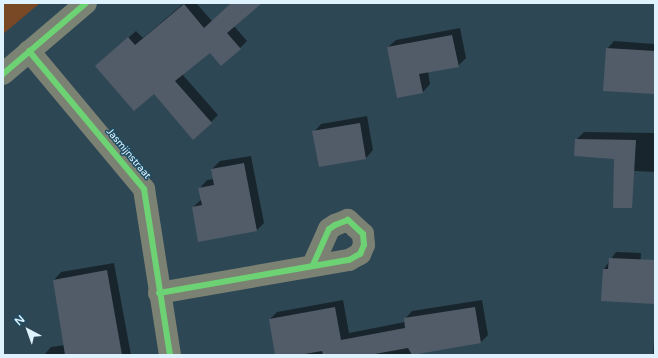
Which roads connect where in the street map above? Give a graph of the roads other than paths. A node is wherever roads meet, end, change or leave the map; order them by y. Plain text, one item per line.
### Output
1 (86, 3) edge
2 (29, 51) junction
3 (3, 74) edge
4 (313, 265) dead end
5 (159, 293) junction
6 (170, 355) edge

1 - 2 street
2 - 3 street
2 - 5 street, Jasmijnstraat
4 - 5 street
5 - 6 street, Jasmijnstraat

